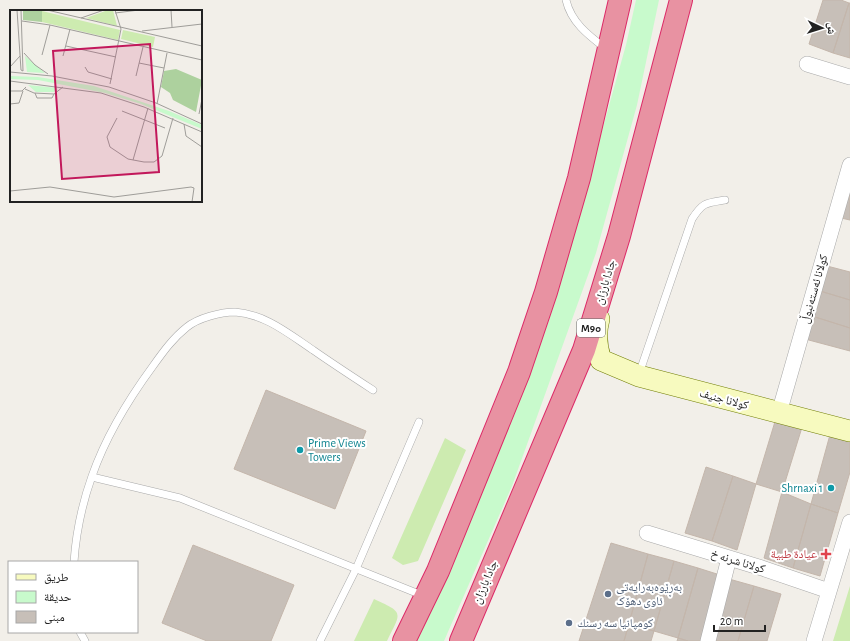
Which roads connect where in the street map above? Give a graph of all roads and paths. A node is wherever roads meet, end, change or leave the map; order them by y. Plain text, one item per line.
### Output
1 (566, 0) edge
2 (620, 0) edge
3 (681, 0) edge
4 (608, 50) junction
5 (807, 64) dead end
6 (850, 77) edge
7 (850, 165) edge
8 (725, 200) dead end
9 (611, 261) junction
10 (601, 360) junction
11 (639, 376) junction
12 (374, 390) dead end
13 (564, 397) junction
14 (778, 413) junction
15 (419, 422) dead end
16 (850, 431) edge
17 (92, 477) junction
18 (850, 522) edge
19 (647, 533) dead end
20 (729, 558) junction
21 (74, 561) edge
22 (356, 569) junction
23 (829, 591) junction
24 (426, 597) junction
25 (477, 603) junction
26 (320, 641) edge
27 (404, 641) edge
28 (460, 641) edge
29 (470, 641) edge
30 (708, 641) edge
31 (814, 641) edge

1 - 4 lane
2 - 4 highway
3 - 9 highway, جادا بارزان / M90
4 - 24 highway
5 - 6 street
7 - 14 street, كولانا ئەستەنبوڵ
8 - 11 lane
9 - 10 street
9 - 13 highway, جادا بارزان / M90
10 - 11 street, كولانا جنيف
10 - 13 street
11 - 14 street, كولانا جنيف
12 - 17 lane
13 - 25 highway, جادا بارزان / M90
14 - 16 street, كولانا جنيف
15 - 22 lane
17 - 21 lane
17 - 22 lane
18 - 23 street
19 - 20 street, كولانا شرنه خ
20 - 23 street, كولانا شرنه خ
20 - 30 street
22 - 24 lane
22 - 26 lane
23 - 31 street
24 - 27 highway
25 - 28 highway, جادا بارزان / M90
25 - 29 street

